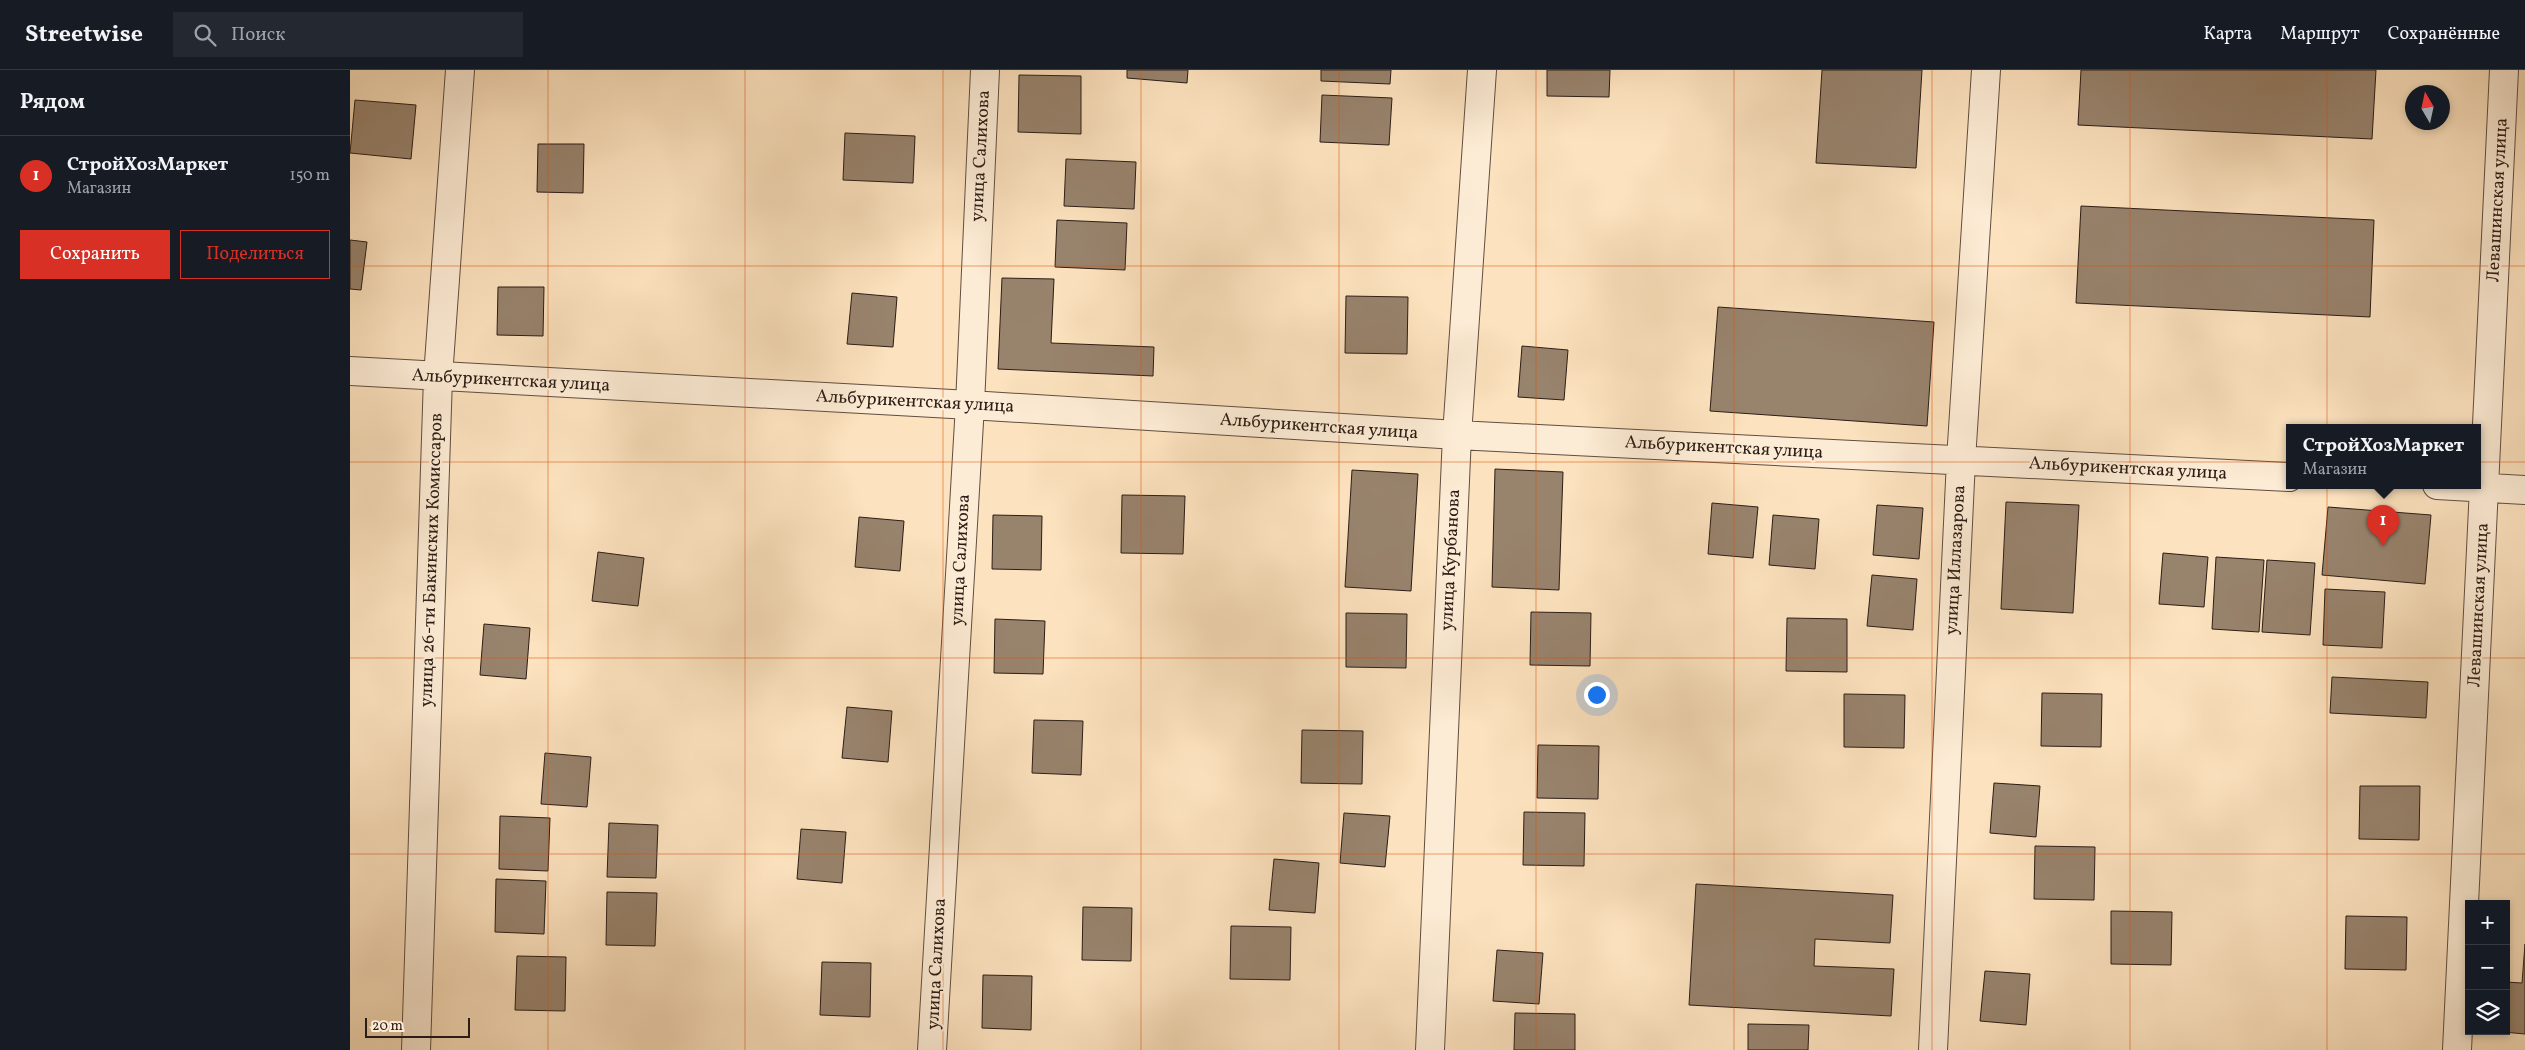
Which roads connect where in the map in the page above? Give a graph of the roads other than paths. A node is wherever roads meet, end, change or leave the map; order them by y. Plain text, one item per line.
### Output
1 (460, 70) edge
2 (985, 70) edge
3 (1482, 70) edge
4 (1986, 70) edge
5 (2504, 70) edge
6 (350, 371) edge
7 (438, 377) junction
8 (970, 405) junction
9 (1457, 436) junction
10 (1961, 460) junction
11 (2286, 477) edge
12 (2481, 487) edge
13 (2484, 487) junction
14 (2525, 490) edge
15 (416, 1050) edge
16 (932, 1050) edge
17 (1430, 1050) edge
18 (1933, 1050) edge
19 (2457, 1050) edge

1 - 7 street, улица 26-ти Бакинских Комиссаров
2 - 8 street, улица Салихова
3 - 9 street, улица Курбанова
4 - 10 street, улица Иллазарова
5 - 13 street, Левашинская улица
6 - 7 street, Альбурикентская улица
7 - 8 street, Альбурикентская улица
7 - 15 street, улица 26-ти Бакинских Комиссаров
8 - 9 street, Альбурикентская улица
8 - 16 street, улица Салихова
9 - 10 street, Альбурикентская улица
9 - 17 street, улица Курбанова
10 - 11 street, Альбурикентская улица
10 - 18 street, улица Иллазарова
12 - 13 street
13 - 14 street
13 - 19 street, Левашинская улица

